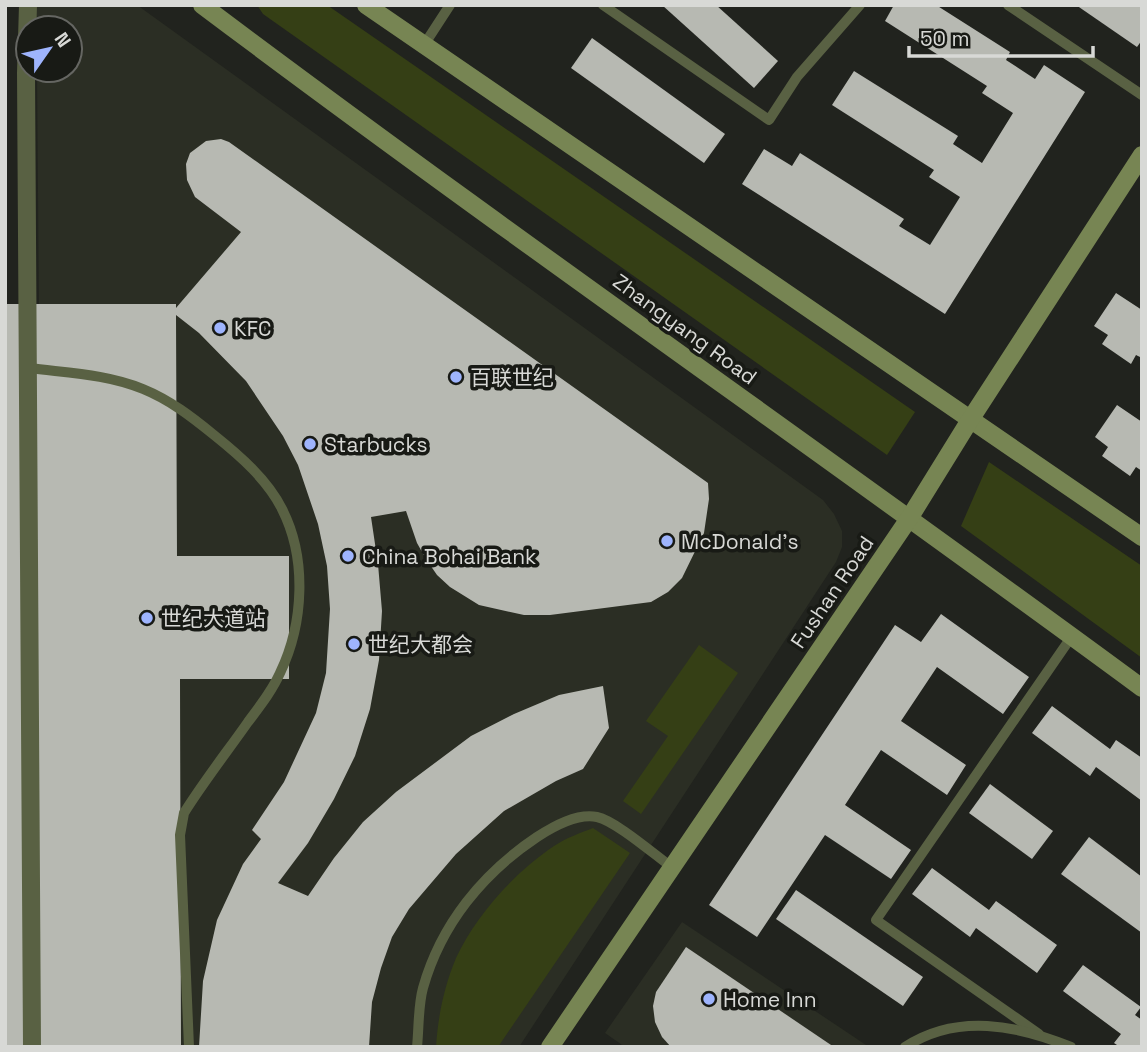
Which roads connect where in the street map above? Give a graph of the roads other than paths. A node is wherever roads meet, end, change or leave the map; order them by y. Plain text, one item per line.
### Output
1 (28, 5) edge
2 (202, 5) edge
3 (366, 5) edge
4 (450, 5) edge
5 (603, 5) edge
6 (860, 5) edge
7 (1008, 5) edge
8 (424, 45) junction
9 (1142, 95) edge
10 (1142, 155) edge
11 (29, 368) junction
12 (970, 420) junction
13 (910, 517) junction
14 (1142, 537) edge
15 (1072, 636) junction
16 (1142, 688) edge
17 (673, 868) junction
18 (1039, 1034) junction
19 (32, 1047) edge
20 (189, 1047) edge
21 (417, 1047) edge
22 (550, 1047) edge
23 (905, 1047) edge
24 (1071, 1047) edge

1 - 11 street
2 - 13 main road, Zhangyang Road
3 - 8 main road
4 - 8 lane
5 - 6 lane
7 - 9 lane
8 - 12 main road
10 - 12 main road, Fushan Road
11 - 19 street
11 - 20 lane
12 - 13 main road, Fushan Road
12 - 14 main road
13 - 15 main road, Zhangyang Road
13 - 17 main road, Fushan Road
15 - 16 main road, Zhangyang Road
15 - 18 lane
17 - 21 lane
17 - 22 main road, Fushan Road
18 - 23 lane
18 - 24 lane

